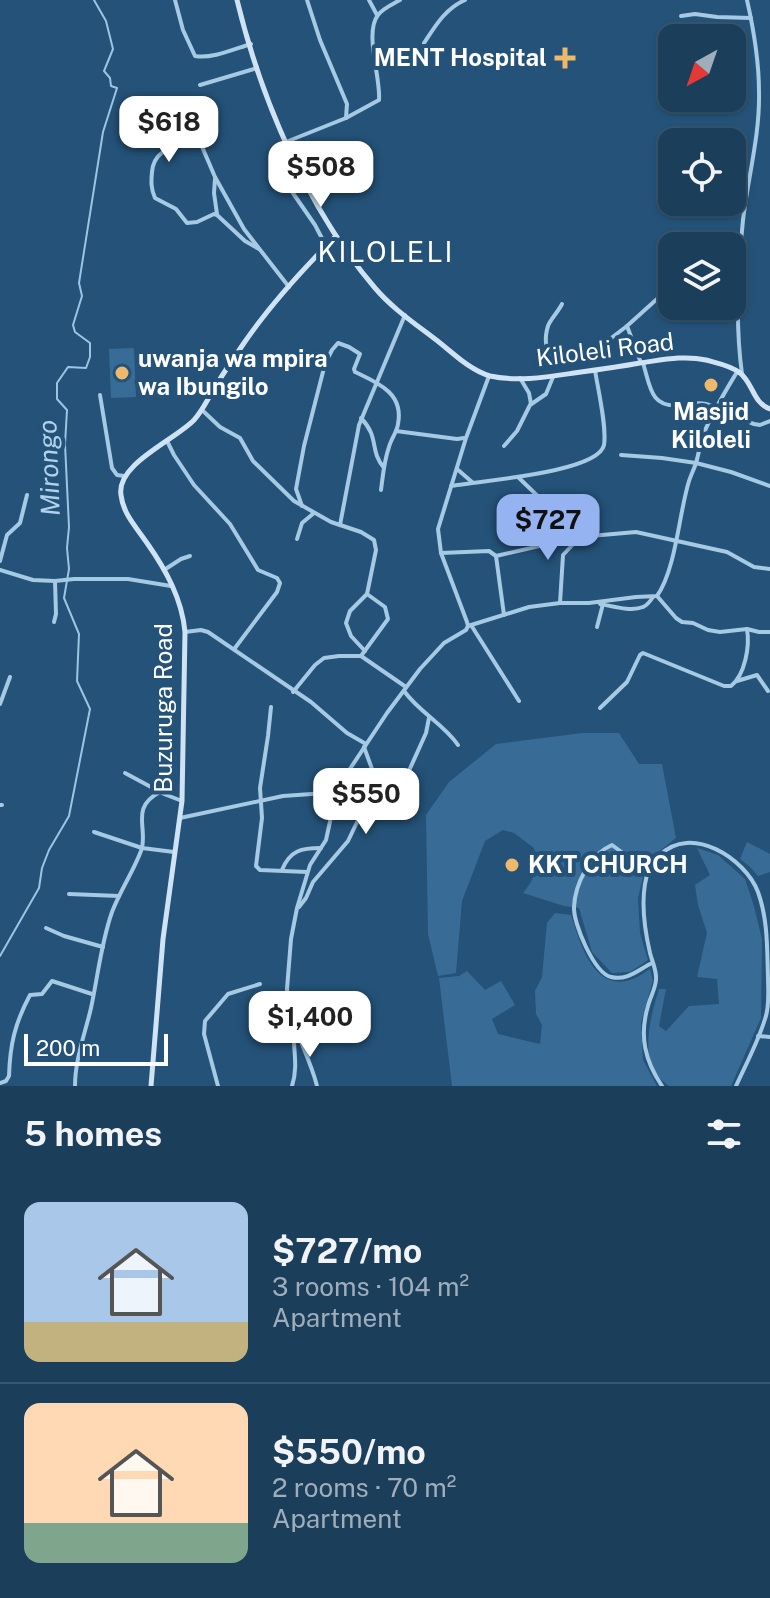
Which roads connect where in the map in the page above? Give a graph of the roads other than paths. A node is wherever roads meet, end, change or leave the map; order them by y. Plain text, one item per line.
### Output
1 (175, 0) edge
2 (237, 0) edge
3 (307, 0) edge
4 (369, 0) edge
5 (400, 0) edge
6 (465, 0) edge
7 (747, 0) edge
8 (377, 15) junction
9 (681, 16) dead end
10 (751, 18) junction
11 (424, 43) dead end
12 (251, 44) junction
13 (257, 68) junction
14 (200, 85) dead end
15 (346, 118) junction
16 (175, 121) dead end
17 (197, 138) junction
18 (286, 142) junction
19 (215, 177) junction
20 (288, 186) dead end
21 (217, 215) junction
22 (336, 236) junction
23 (326, 246) junction
24 (259, 249) junction
25 (289, 287) junction
26 (658, 299) edge
27 (562, 304) dead end
28 (405, 315) junction
29 (627, 326) junction
30 (642, 363) junction
31 (595, 370) junction
32 (740, 373) junction
33 (489, 375) junction
34 (553, 377) junction
35 (520, 378) junction
36 (378, 384) junction
37 (100, 395) dead end
38 (530, 405) junction
39 (716, 408) junction
40 (202, 410) junction
41 (770, 414) edge
42 (361, 418) junction
43 (396, 431) junction
44 (466, 438) junction
45 (167, 441) junction
46 (504, 446) dead end
47 (621, 455) dead end
48 (696, 463) junction
49 (384, 468) junction
50 (457, 469) junction
51 (124, 476) junction
52 (519, 478) junction
53 (472, 482) junction
54 (451, 486) junction
55 (770, 486) edge
56 (381, 490) dead end
57 (27, 495) dead end
58 (302, 506) junction
59 (562, 508) dead end
60 (314, 513) junction
61 (340, 525) junction
62 (579, 537) junction
63 (297, 539) dead end
64 (676, 540) junction
65 (441, 553) junction
66 (190, 556) dead end
67 (496, 556) junction
68 (0, 561) edge
69 (770, 569) edge
70 (0, 570) edge
71 (164, 570) junction
72 (55, 581) junction
73 (173, 586) junction
74 (367, 594) junction
75 (655, 596) junction
76 (560, 603) junction
77 (596, 603) junction
78 (603, 604) junction
79 (504, 615) junction
80 (54, 622) dead end
81 (469, 626) junction
82 (597, 627) dead end
83 (747, 629) junction
84 (185, 632) junction
85 (770, 632) edge
86 (235, 648) junction
87 (365, 651) junction
88 (361, 656) junction
89 (10, 677) dead end
90 (737, 681) junction
91 (405, 689) junction
92 (768, 691) dead end
93 (293, 692) junction
94 (519, 701) dead end
95 (0, 704) edge
96 (271, 707) dead end
97 (600, 708) dead end
98 (429, 718) junction
99 (365, 745) junction
100 (458, 745) dead end
101 (125, 773) dead end
102 (372, 777) junction
103 (160, 792) junction
104 (336, 792) junction
105 (182, 801) junction
106 (260, 801) junction
107 (366, 804) junction
108 (180, 818) junction
109 (94, 832) dead end
110 (142, 848) junction
111 (321, 848) junction
112 (174, 852) junction
113 (310, 865) junction
114 (650, 867) junction
115 (282, 870) junction
116 (322, 871) junction
117 (307, 872) junction
118 (69, 894) dead end
119 (119, 896) junction
120 (297, 908) junction
121 (46, 928) dead end
122 (103, 947) junction
123 (652, 963) junction
124 (260, 984) dead end
125 (92, 994) junction
126 (294, 1023) junction
127 (758, 1036) junction
128 (770, 1037) edge
129 (0, 1083) edge
130 (75, 1086) edge
131 (151, 1086) edge
132 (218, 1086) edge
133 (292, 1086) edge
134 (317, 1086) edge
135 (662, 1086) edge
136 (736, 1086) edge

1 - 12 street
2 - 12 main road, Kiloleli Road
3 - 15 street
4 - 8 street
5 - 8 street
6 - 11 street
7 - 10 street
8 - 15 street
9 - 10 street
10 - 32 street
12 - 13 main road, Kiloleli Road
13 - 14 street
13 - 18 main road, Kiloleli Road
15 - 18 street
16 - 17 street
17 - 19 street
17 - 21 street
18 - 22 main road, Kiloleli Road
19 - 21 street
19 - 24 street
20 - 23 street
21 - 24 street
22 - 23 main road
22 - 28 main road, Kiloleli Road
23 - 25 main road
24 - 25 street
25 - 40 main road
26 - 29 street
27 - 29 street
28 - 33 main road, Kiloleli Road
28 - 36 street
29 - 30 street
30 - 31 main road, Kiloleli Road
30 - 32 main road, Kiloleli Road
30 - 39 street
31 - 34 main road, Kiloleli Road
31 - 52 street
32 - 39 street
32 - 41 main road
33 - 35 main road, Kiloleli Road
33 - 44 street
34 - 35 main road, Kiloleli Road
34 - 38 street
35 - 38 street
36 - 42 street
36 - 43 street
36 - 58 street
37 - 51 street
38 - 46 street
39 - 41 street
39 - 48 street
40 - 45 main road
40 - 58 street
42 - 49 street
42 - 61 street
43 - 44 street
43 - 49 street
44 - 50 street
45 - 51 main road
45 - 86 street
47 - 48 street
48 - 55 street
48 - 64 street
49 - 56 street
50 - 53 street
50 - 54 street
51 - 71 main road, Buzuruga Road
52 - 53 street
52 - 59 street
53 - 54 street
54 - 65 street
57 - 68 street
58 - 60 street
60 - 61 street
60 - 63 street
61 - 74 street
62 - 64 street
62 - 67 street
62 - 76 street
64 - 69 street
64 - 75 street
65 - 67 street
65 - 81 street
66 - 71 street
67 - 79 street
70 - 72 street
71 - 73 main road, Buzuruga Road
72 - 73 street
72 - 80 street
73 - 84 main road, Buzuruga Road
74 - 87 street
74 - 87 street
75 - 77 street
75 - 78 street
75 - 83 street
76 - 77 street
76 - 79 street
77 - 78 street
78 - 82 street
79 - 81 street
81 - 91 street
81 - 94 street
83 - 85 street
83 - 90 street
84 - 86 street
84 - 105 main road, Buzuruga Road
86 - 93 street
87 - 88 street
88 - 91 street
88 - 93 street
89 - 95 street
90 - 92 street
90 - 97 street
91 - 98 street
91 - 99 street
93 - 99 street
96 - 106 street
98 - 100 street
98 - 102 street
99 - 102 street
99 - 104 street
101 - 103 street
102 - 107 street
103 - 105 street
103 - 110 street
104 - 106 street
104 - 107 street
104 - 111 street
105 - 108 main road, Buzuruga Road
106 - 108 street
106 - 115 street
107 - 116 street
108 - 112 main road, Buzuruga Road
109 - 110 street
110 - 112 street
110 - 119 street
111 - 113 street
111 - 115 street
112 - 131 main road, Buzuruga Road
113 - 116 street
113 - 117 street
114 - 123 street
114 - 123 street
114 - 127 street
115 - 117 street
116 - 120 street
117 - 120 street
118 - 119 street
119 - 122 street
120 - 126 street
121 - 122 street
122 - 125 street
123 - 135 street
124 - 132 street
125 - 129 street
125 - 130 street
126 - 133 street
126 - 134 street
127 - 128 street
127 - 136 street

